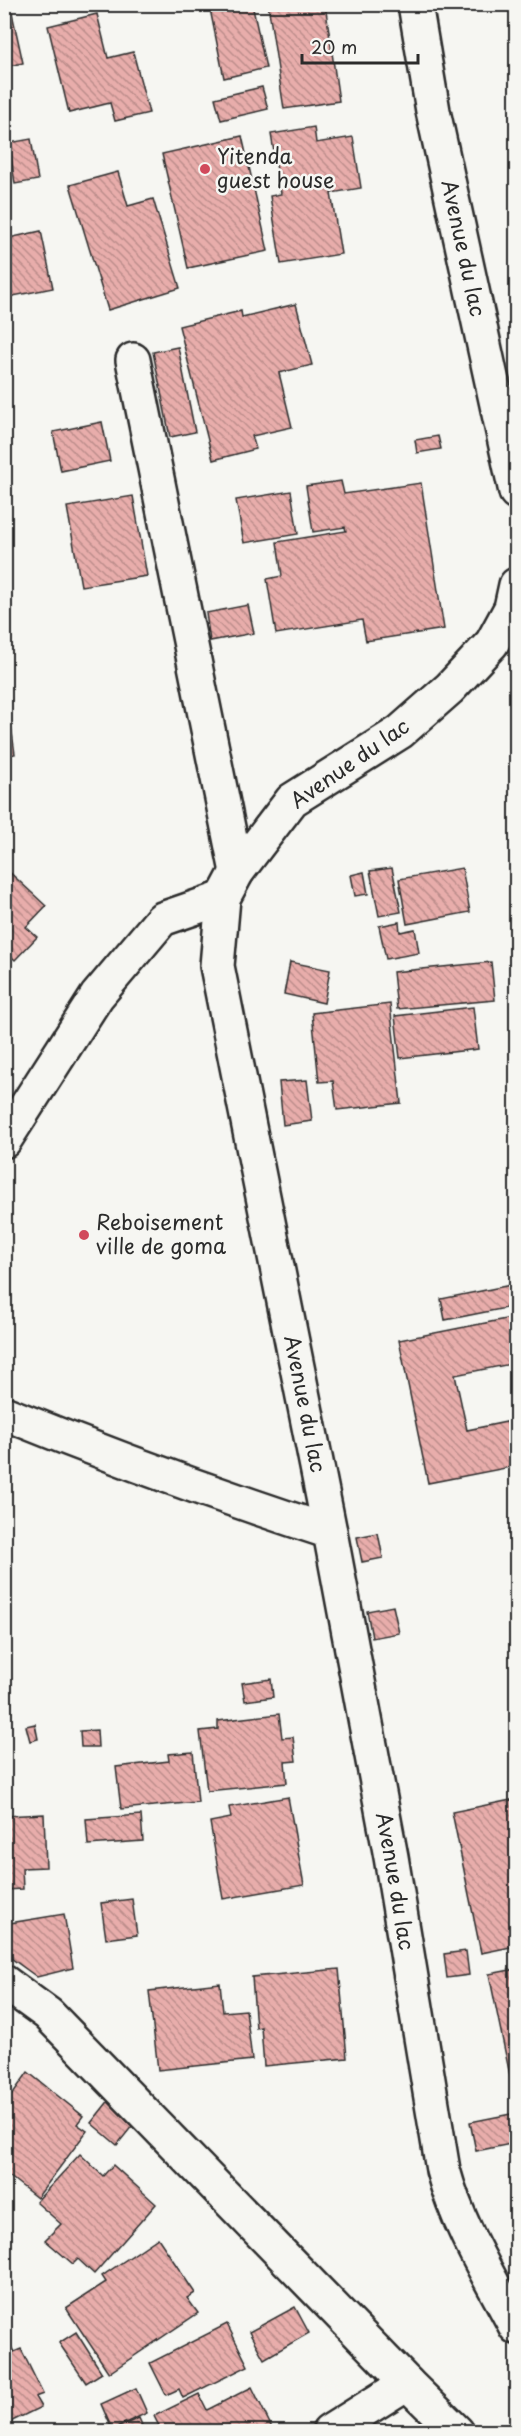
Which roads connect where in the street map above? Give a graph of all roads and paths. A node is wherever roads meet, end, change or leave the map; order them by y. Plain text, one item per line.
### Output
1 (415, 4) edge
2 (133, 360) dead end
3 (516, 492) edge
4 (516, 585) edge
5 (230, 885) junction
6 (4, 1142) edge
7 (4, 1413) edge
8 (330, 1532) junction
9 (4, 1982) edge
10 (516, 2327) edge
11 (407, 2383) junction
12 (329, 2432) edge
13 (457, 2432) edge

1 - 3 main road, Avenue du lac
2 - 5 main road
4 - 5 main road, Avenue du lac
5 - 6 main road
5 - 8 main road, Avenue du lac
7 - 8 main road
8 - 10 main road, Avenue du lac
9 - 11 main road
11 - 12 main road
11 - 13 main road

